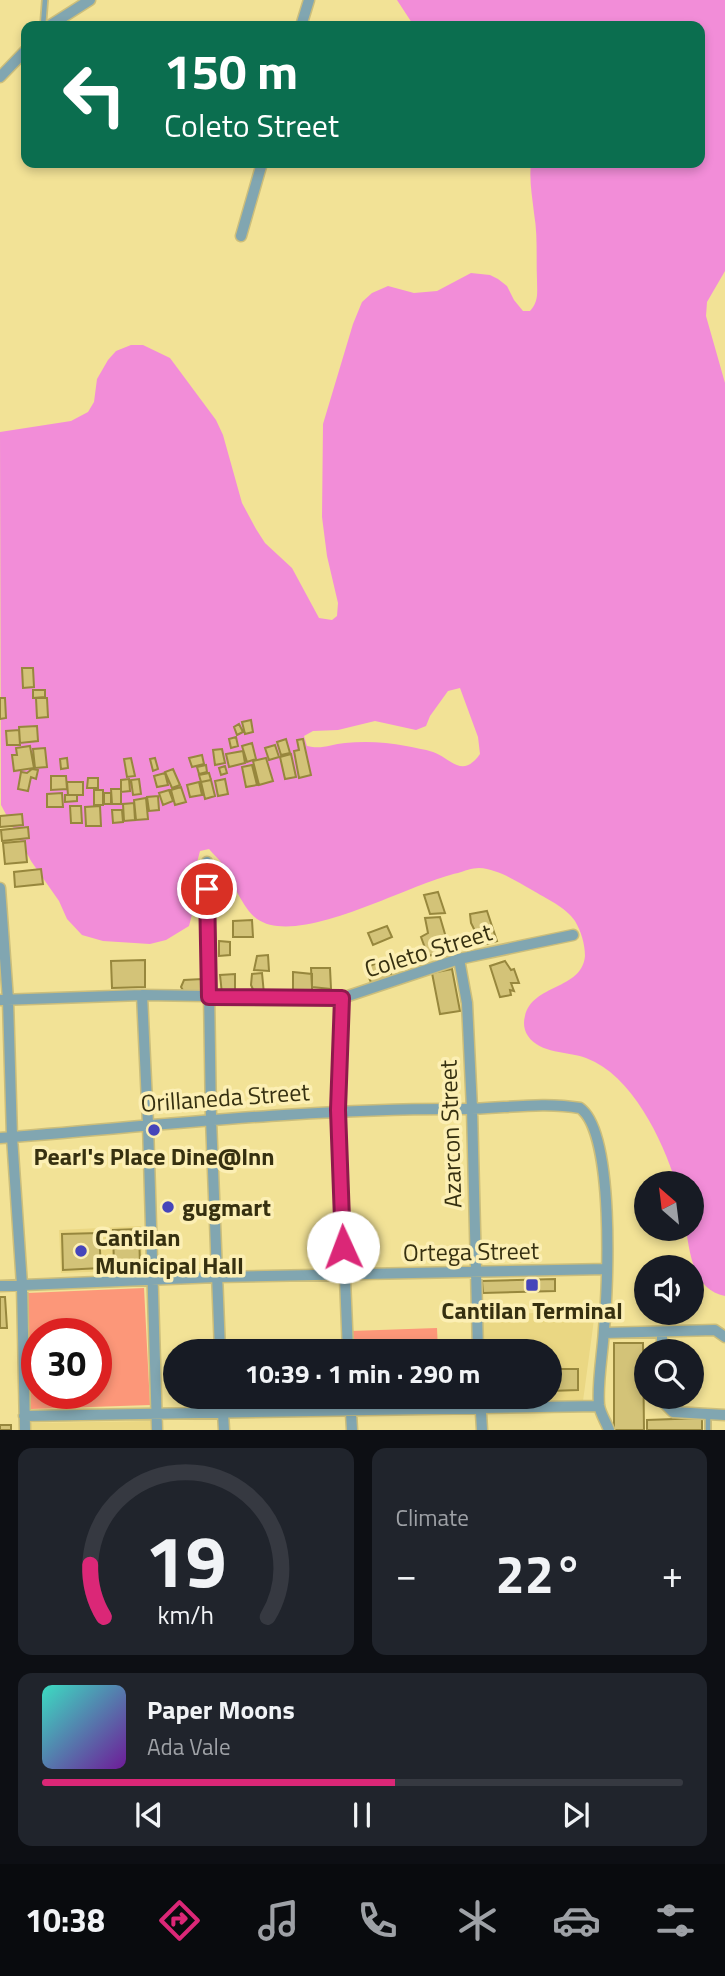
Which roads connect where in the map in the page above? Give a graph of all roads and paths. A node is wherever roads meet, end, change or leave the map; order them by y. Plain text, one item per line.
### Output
1 (45, 0) edge
2 (90, 0) edge
3 (309, 0) edge
4 (43, 21) edge
5 (57, 21) edge
6 (303, 21) edge
7 (21, 55) edge
8 (0, 77) edge
9 (261, 168) edge
10 (241, 236) dead end
11 (207, 862) dead end
12 (0, 888) edge
13 (573, 935) dead end
14 (459, 959) junction
15 (142, 995) junction
16 (209, 997) junction
17 (342, 998) junction
18 (4, 1000) edge
19 (472, 1109) junction
20 (338, 1110) junction
21 (211, 1119) junction
22 (149, 1124) junction
23 (12, 1137) junction
24 (0, 1138) edge
25 (607, 1269) junction
26 (474, 1272) junction
27 (344, 1275) junction
28 (216, 1277) junction
29 (152, 1279) junction
30 (22, 1285) junction
31 (0, 1286) edge
32 (662, 1332) junction
33 (604, 1333) junction
34 (725, 1337) edge
35 (219, 1339) edge
36 (347, 1339) edge
37 (477, 1339) edge
38 (662, 1339) edge
39 (562, 1405) edge
40 (599, 1406) junction
41 (380, 1409) edge
42 (480, 1409) edge
43 (670, 1409) edge
44 (222, 1411) junction
45 (351, 1411) junction
46 (157, 1413) junction
47 (708, 1414) junction
48 (725, 1415) edge
49 (24, 1416) junction
50 (25, 1430) edge
51 (158, 1430) edge
52 (224, 1430) edge
53 (352, 1430) edge
54 (482, 1430) edge
55 (609, 1430) edge
56 (708, 1430) edge

1 - 4 lane
2 - 5 street
3 - 6 street
7 - 8 street
9 - 10 street
11 - 16 street
12 - 18 street
13 - 14 street, Coleto Street
14 - 17 street, Coleto Street
14 - 19 street, Azarcon Street
15 - 16 street, Coleto Street
15 - 18 street, Coleto Street
15 - 22 street
16 - 17 street, Coleto Street
16 - 21 street
17 - 20 street
18 - 23 street
19 - 20 street, Orillaneda Street
19 - 25 street, Orillaneda Street
19 - 26 street, Azarcon Street
20 - 21 street, Orillaneda Street
20 - 27 street
21 - 22 street, Orillaneda Street
21 - 28 street
22 - 23 street, Orillaneda Street
22 - 29 street
23 - 24 street, Orillaneda Street
23 - 30 street
25 - 26 street, Ortega Street
25 - 33 street
26 - 27 street, Ortega Street
26 - 37 street, Azarcon Street
27 - 28 street, Ortega Street
27 - 36 street
28 - 29 street, Ortega Street
28 - 35 street
29 - 30 street, Ortega Street
29 - 46 street
30 - 31 street, Ortega Street
30 - 49 street
32 - 33 street
32 - 34 street
32 - 38 street
33 - 40 street
39 - 40 street
40 - 55 street
41 - 45 street
42 - 54 street
43 - 47 street
44 - 45 street
44 - 46 street
44 - 52 street
45 - 53 street
46 - 49 street
46 - 51 street
47 - 48 street
47 - 56 lane
49 - 50 street

